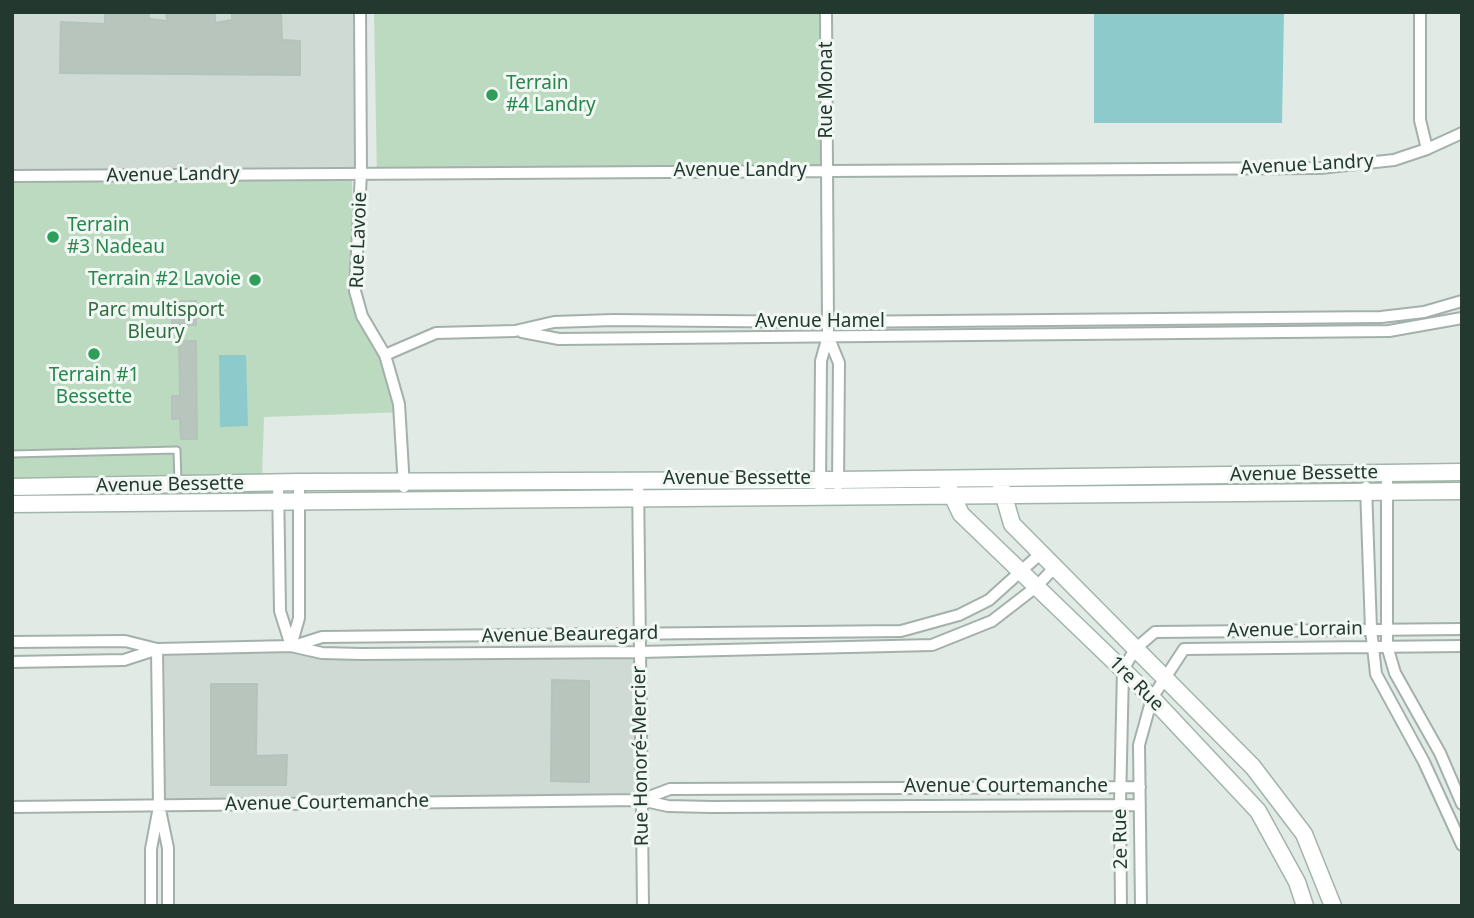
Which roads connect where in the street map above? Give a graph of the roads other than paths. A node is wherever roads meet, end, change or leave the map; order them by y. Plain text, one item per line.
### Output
1 (360, 12) edge
2 (826, 12) edge
3 (1420, 12) edge
4 (1462, 133) edge
5 (1427, 149) junction
6 (827, 171) junction
7 (361, 173) junction
8 (12, 176) edge
9 (1462, 301) edge
10 (1462, 318) edge
11 (1125, 320) junction
12 (828, 322) junction
13 (515, 331) junction
14 (1125, 334) junction
15 (828, 336) junction
16 (385, 355) junction
17 (12, 454) edge
18 (1462, 472) edge
19 (1366, 473) junction
20 (1387, 473) junction
21 (1194, 475) junction
22 (945, 478) junction
23 (999, 478) junction
24 (638, 479) junction
25 (821, 480) junction
26 (838, 480) junction
27 (278, 482) junction
28 (299, 482) junction
29 (403, 482) junction
30 (178, 485) junction
31 (12, 487) edge
32 (1387, 491) junction
33 (1462, 491) edge
34 (1366, 492) junction
35 (1195, 493) junction
36 (1003, 495) junction
37 (950, 496) junction
38 (820, 497) junction
39 (838, 497) junction
40 (638, 498) junction
41 (405, 500) junction
42 (279, 502) junction
43 (298, 502) junction
44 (12, 504) edge
45 (1040, 554) junction
46 (1054, 568) junction
47 (1020, 573) junction
48 (1036, 587) junction
49 (1371, 629) junction
50 (1462, 629) edge
51 (1386, 630) junction
52 (851, 631) junction
53 (639, 635) junction
54 (12, 642) edge
55 (1373, 645) junction
56 (291, 646) junction
57 (1387, 646) junction
58 (1462, 646) edge
59 (849, 647) junction
60 (157, 649) junction
61 (1135, 649) junction
62 (640, 652) junction
63 (12, 662) edge
64 (1123, 670) junction
65 (1164, 677) junction
66 (1152, 698) junction
67 (1440, 753) junction
68 (1424, 762) junction
69 (1121, 787) junction
70 (1140, 787) junction
71 (873, 788) junction
72 (641, 800) junction
73 (1120, 804) junction
74 (1462, 804) edge
75 (159, 805) junction
76 (1139, 805) junction
77 (873, 806) junction
78 (12, 807) edge
79 (1462, 845) edge
80 (150, 906) edge
81 (168, 906) edge
82 (643, 906) edge
83 (1121, 906) edge
84 (1141, 906) edge
85 (1305, 906) edge
86 (1334, 906) edge

1 - 7 street, Rue Lavoie
2 - 6 street, Rue Monat
3 - 5 street
4 - 5 street, Avenue Landry
5 - 6 street, Avenue Landry
6 - 7 street, Avenue Landry
6 - 12 street, Rue Monat
7 - 8 street, Avenue Landry
7 - 16 street, Rue Lavoie
9 - 11 street, Avenue Hamel
10 - 14 street, Avenue Hamel
11 - 12 street, Avenue Hamel
11 - 14 street
12 - 13 street, Avenue Hamel
12 - 15 street, Rue Monat
13 - 15 street, Avenue Hamel
13 - 16 street, Avenue Hamel
14 - 15 street, Avenue Hamel
15 - 25 street, Rue Monat
15 - 26 street, Rue Monat
16 - 29 street, Rue Lavoie
17 - 30 lane
18 - 20 street, Avenue Bessette
19 - 20 street, Avenue Bessette
19 - 21 street, Avenue Bessette
19 - 34 street
20 - 32 street
21 - 23 street, Avenue Bessette
21 - 35 street
22 - 23 street, Avenue Bessette
22 - 26 street, Avenue Bessette
22 - 37 street, 1re Rue
23 - 36 street, 1re Rue
24 - 25 street, Avenue Bessette
24 - 29 street, Avenue Bessette
24 - 40 street, Rue Honoré-Mercier
25 - 26 street, Avenue Bessette
25 - 38 street, Rue Monat
26 - 39 street, Rue Monat
27 - 28 street, Avenue Bessette
27 - 30 street, Avenue Bessette
27 - 42 street
28 - 29 street, Avenue Bessette
28 - 43 street
29 - 41 street, Rue Lavoie
30 - 31 street, Avenue Bessette
32 - 33 street, Avenue Bessette
32 - 34 street, Avenue Bessette
32 - 51 street
34 - 35 street, Avenue Bessette
34 - 49 street
35 - 36 street, Avenue Bessette
36 - 37 street, Avenue Bessette
36 - 45 street, 1re Rue
37 - 39 street, Avenue Bessette
37 - 47 street, 1re Rue
38 - 39 street, Avenue Bessette
38 - 40 street, Avenue Bessette
40 - 41 street, Avenue Bessette
40 - 53 street, Rue Honoré-Mercier
41 - 43 street, Avenue Bessette
42 - 43 street, Avenue Bessette
42 - 44 street, Avenue Bessette
42 - 56 street
43 - 56 street
45 - 46 street, 1re Rue
45 - 47 street, Avenue Beauregard
46 - 48 street, Avenue Beauregard
46 - 61 street, 1re Rue
47 - 48 street, 1re Rue
47 - 52 street, Avenue Beauregard
48 - 59 street, Avenue Beauregard
48 - 64 street, 1re Rue
49 - 51 street, Avenue Lorrain
49 - 55 street
49 - 61 street, Avenue Lorrain
50 - 51 street, Avenue Lorrain
51 - 57 street
52 - 53 street, Avenue Beauregard
52 - 59 street
53 - 56 street, Avenue Beauregard
53 - 62 street, Rue Honoré-Mercier
54 - 60 street, Avenue Beauregard
55 - 57 street, Avenue Lorrain
55 - 65 street, Avenue Lorrain
55 - 68 street
56 - 60 street, Avenue Beauregard
56 - 62 street, Avenue Beauregard
57 - 58 street, Avenue Lorrain
57 - 67 street
59 - 62 street, Avenue Beauregard
60 - 63 street, Avenue Beauregard
60 - 75 street
61 - 64 street, 2e Rue
61 - 65 street, 1re Rue
62 - 72 street, Rue Honoré-Mercier
64 - 66 street, 1re Rue
64 - 69 street, 2e Rue
65 - 66 street, 2e Rue
65 - 86 street, 1re Rue
66 - 70 street, 2e Rue
66 - 85 street, 1re Rue
67 - 68 street
67 - 74 street
68 - 79 street
69 - 70 street, Avenue Courtemanche
69 - 71 street, Avenue Courtemanche
69 - 73 street, 2e Rue
70 - 76 street, 2e Rue
71 - 72 street, Avenue Courtemanche
71 - 77 street
72 - 75 street, Avenue Courtemanche
72 - 77 street, Avenue Courtemanche
72 - 82 street, Rue Honoré-Mercier
73 - 76 street, Avenue Courtemanche
73 - 77 street, Avenue Courtemanche
73 - 83 street, 2e Rue
75 - 78 street, Avenue Courtemanche
75 - 80 street
75 - 81 street
76 - 84 street, 2e Rue

